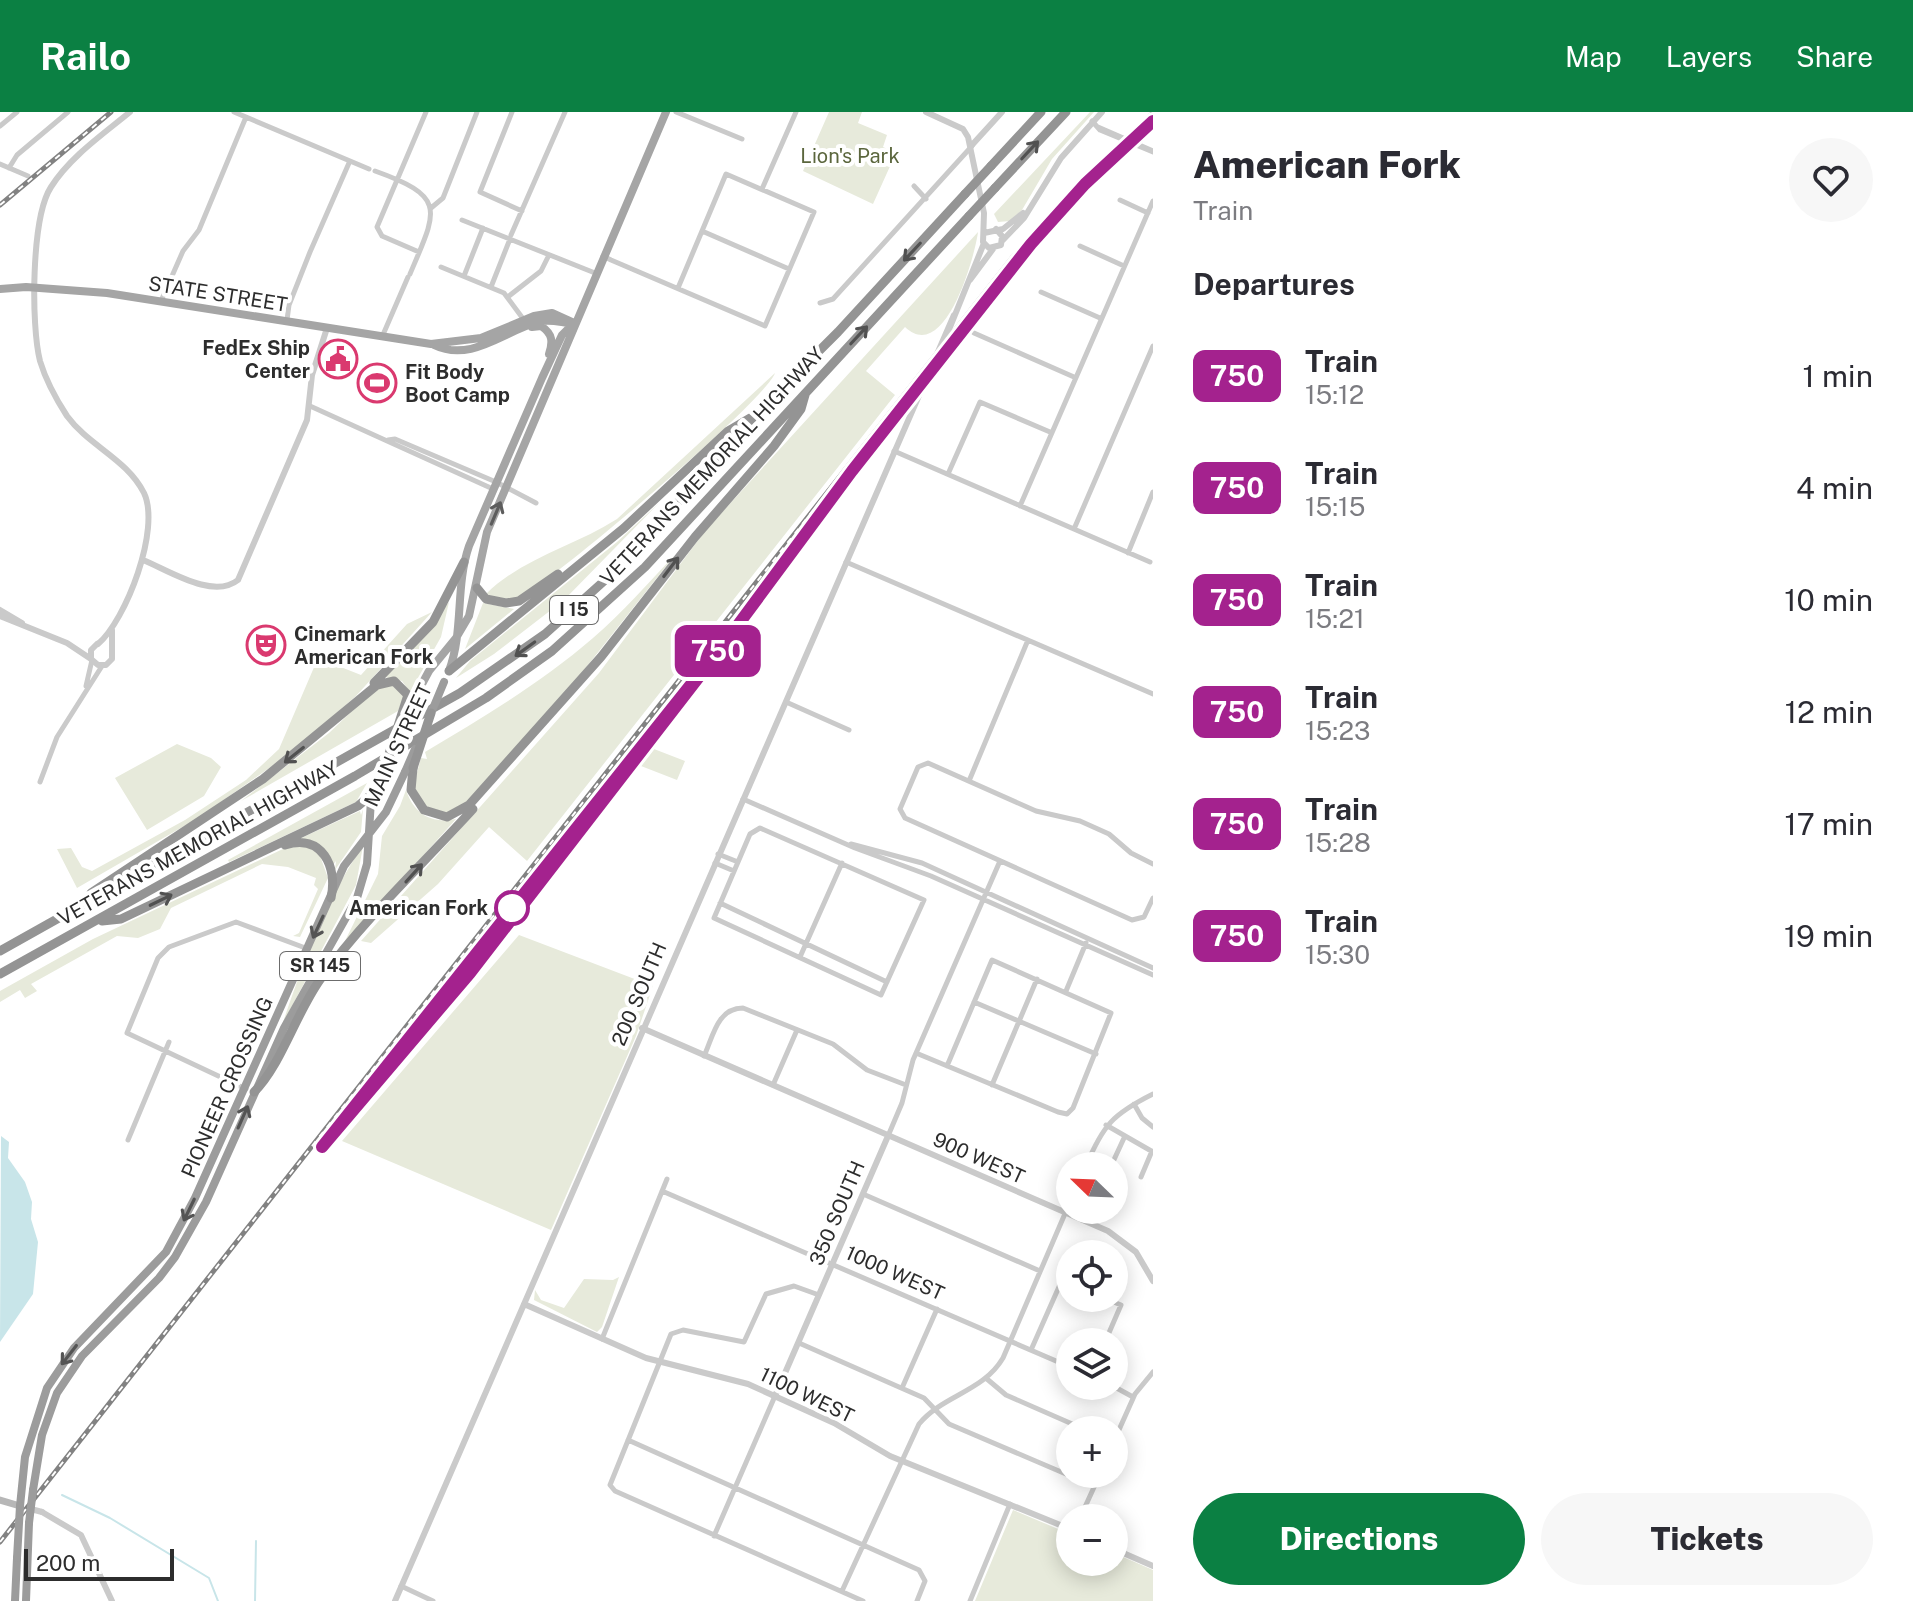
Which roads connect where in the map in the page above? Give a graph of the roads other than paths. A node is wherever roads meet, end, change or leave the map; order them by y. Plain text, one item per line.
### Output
1 (17, 112) edge
2 (68, 112) edge
3 (130, 112) edge
4 (234, 112) edge
5 (426, 112) edge
6 (477, 112) edge
7 (512, 112) edge
8 (565, 112) edge
9 (666, 112) edge
10 (676, 112) edge
11 (796, 112) edge
12 (926, 112) edge
13 (1001, 112) edge
14 (1041, 112) edge
15 (1066, 112) edge
16 (1102, 112) edge
17 (246, 117) junction
18 (1095, 124) junction
19 (0, 126) edge
20 (742, 139) dead end
21 (972, 145) junction
22 (1153, 152) edge
23 (349, 163) junction
24 (0, 164) edge
25 (9, 168) junction
26 (28, 176) dead end
27 (396, 179) junction
28 (914, 186) dead end
29 (762, 189) junction
30 (926, 199) junction
31 (1120, 200) dead end
32 (1153, 201) edge
33 (431, 208) junction
34 (522, 211) junction
35 (1026, 211) junction
36 (984, 213) junction
37 (1148, 213) junction
38 (462, 220) dead end
39 (483, 228) junction
40 (995, 229) junction
41 (702, 231) junction
42 (984, 233) junction
43 (511, 237) junction
44 (1002, 241) junction
45 (984, 243) junction
46 (1080, 246) dead end
47 (993, 249) junction
48 (419, 252) junction
49 (549, 254) junction
50 (603, 256) junction
51 (1124, 266) junction
52 (441, 267) dead end
53 (789, 269) junction
54 (595, 273) junction
55 (464, 276) junction
56 (968, 283) junction
57 (36, 287) junction
58 (491, 287) junction
59 (678, 288) junction
60 (0, 289) edge
61 (1041, 292) dead end
62 (509, 296) junction
63 (161, 301) junction
64 (820, 303) dead end
65 (1100, 318) junction
66 (287, 321) junction
67 (574, 323) junction
68 (525, 324) junction
69 (327, 328) junction
70 (974, 333) dead end
71 (382, 337) junction
72 (431, 344) junction
73 (1153, 346) edge
74 (1074, 377) junction
75 (542, 378) junction
76 (806, 392) junction
77 (310, 406) junction
78 (756, 414) junction
79 (1050, 432) junction
80 (894, 451) junction
81 (948, 474) junction
82 (494, 485) junction
83 (506, 490) junction
84 (1153, 492) edge
85 (536, 503) dead end
86 (1020, 506) junction
87 (1074, 529) junction
88 (602, 546) junction
89 (1128, 553) junction
90 (143, 560) junction
91 (464, 562) junction
92 (846, 562) junction
93 (1150, 562) dead end
94 (477, 588) junction
95 (0, 613) edge
96 (114, 624) junction
97 (456, 638) junction
98 (1028, 640) junction
99 (67, 643) junction
100 (98, 644) junction
101 (111, 650) junction
102 (92, 660) junction
103 (102, 666) junction
104 (449, 671) junction
105 (84, 693) junction
106 (1153, 694) edge
107 (411, 696) junction
108 (786, 702) junction
109 (353, 704) junction
110 (431, 713) joint
111 (849, 730) dead end
112 (388, 757) joint
113 (409, 770) junction
114 (498, 776) junction
115 (969, 781) junction
116 (40, 782) dead end
117 (372, 794) junction
118 (742, 799) junction
119 (368, 834) junction
120 (842, 842) junction
121 (718, 854) junction
122 (1000, 861) junction
123 (714, 862) junction
124 (738, 862) junction
125 (842, 863) junction
126 (1153, 864) edge
127 (223, 871) junction
128 (734, 871) junction
129 (986, 893) junction
130 (331, 898) junction
131 (1153, 898) edge
132 (982, 900) junction
133 (720, 903) junction
134 (97, 922) junction
135 (1086, 941) junction
136 (15, 943) junction
137 (806, 944) junction
138 (308, 949) junction
139 (0, 951) edge
140 (800, 957) junction
141 (1153, 968) edge
142 (0, 974) edge
143 (1153, 975) edge
144 (1037, 979) junction
145 (887, 982) junction
146 (1066, 991) junction
147 (974, 1002) junction
148 (1019, 1021) junction
149 (642, 1028) junction
150 (797, 1030) junction
151 (169, 1042) dead end
152 (165, 1050) junction
153 (916, 1053) junction
154 (1096, 1054) junction
155 (704, 1056) junction
156 (947, 1066) junction
157 (906, 1085) junction
158 (992, 1085) junction
159 (773, 1086) junction
160 (244, 1088) junction
161 (254, 1092) junction
162 (1153, 1094) edge
163 (1134, 1104) junction
164 (1106, 1125) junction
165 (1153, 1127) edge
166 (888, 1136) junction
167 (1124, 1138) junction
168 (128, 1140) dead end
169 (1093, 1152) edge
170 (1118, 1152) edge
171 (1152, 1152) edge
172 (1141, 1177) dead end
173 (667, 1179) dead end
174 (662, 1191) junction
175 (863, 1194) junction
176 (1056, 1209) edge
177 (1060, 1224) edge
178 (1090, 1224) edge
179 (833, 1264) junction
180 (1040, 1271) junction
181 (1153, 1281) edge
182 (1056, 1294) edge
183 (819, 1295) junction
184 (524, 1304) junction
185 (937, 1309) junction
186 (602, 1340) junction
187 (1011, 1341) junction
188 (799, 1343) junction
189 (1031, 1350) junction
190 (1056, 1361) edge
191 (660, 1363) junction
192 (1153, 1372) edge
193 (987, 1379) junction
194 (902, 1388) junction
195 (1128, 1394) edge
196 (775, 1396) junction
197 (1133, 1397) junction
198 (934, 1409) junction
199 (1125, 1416) edge
200 (1056, 1417) edge
201 (628, 1440) junction
202 (901, 1460) junction
203 (1056, 1470) edge
204 (735, 1487) junction
205 (3, 1501) edge
206 (1011, 1503) junction
207 (20, 1506) junction
208 (31, 1509) junction
209 (1056, 1523) edge
210 (714, 1536) junction
211 (863, 1544) junction
212 (1128, 1555) edge
213 (1153, 1566) edge
214 (401, 1586) junction
215 (842, 1592) junction
216 (15, 1601) edge
217 (26, 1601) edge
218 (112, 1601) edge
219 (395, 1601) edge
220 (433, 1601) edge
221 (863, 1601) edge
222 (917, 1601) edge
223 (970, 1601) edge

1 - 19 street
2 - 25 street
3 - 57 street
4 - 17 street
5 - 27 street
6 - 33 street
7 - 34 street
8 - 34 street
9 - 50 main road, MAIN STREET
10 - 20 street
11 - 29 street
12 - 21 street
13 - 21 street
14 -> 78 highway, VETERANS MEMORIAL HIGHWAY / I 15, bridge
76 -> 15 highway, VETERANS MEMORIAL HIGHWAY / I 15, bridge
16 - 18 street, 200 SOUTH
17 - 23 street
17 - 63 street
18 - 22 street
18 - 35 street, 200 SOUTH
21 - 30 street
21 - 36 street
23 - 27 street
23 - 66 street
24 - 25 street
25 - 26 street
27 - 33 street
27 - 48 street
28 - 30 street
29 - 41 street
29 - 53 street
30 - 64 street
31 - 37 street
32 - 37 street
33 - 48 street
34 - 43 street
35 - 40 street
35 - 44 street, 200 SOUTH
36 - 40 street
36 - 42 street
37 - 51 street
38 - 39 street
39 - 43 street
39 - 55 street
40 - 42 street
40 - 44 street
41 - 53 street
41 - 59 street
42 - 45 street
43 - 49 street
43 - 58 street
44 - 47 street, 200 SOUTH
45 - 47 street
45 - 56 street, 200 SOUTH
46 - 51 street
47 - 56 street, 200 SOUTH
48 - 71 street
49 - 54 street
49 - 62 street
50 - 54 main road, MAIN STREET
50 - 59 street
51 - 65 street
52 - 55 street
53 - 59 street
54 - 67 main road, MAIN STREET
55 - 58 street
56 - 80 street, 200 SOUTH
57 - 60 main road, STATE STREET
57 - 63 main road, STATE STREET
57 - 90 street
58 - 62 street
61 - 65 street
62 - 68 street
63 - 66 main road, STATE STREET
65 - 74 street
66 - 69 main road, STATE STREET
67 - 68 main road, STATE STREET
67 - 75 main road, MAIN STREET
67 - 83 main road, MAIN STREET
68 - 72 main road, STATE STREET
68 - 72 main road, STATE STREET
68 - 75 main road
69 - 71 main road, STATE STREET
69 - 77 street
70 - 74 street
71 - 72 main road, STATE STREET
73 - 87 street
74 - 79 street
75 - 82 main road, MAIN STREET
114 -> 76 highway
76 - 134 highway, VETERANS MEMORIAL HIGHWAY / I 15
77 - 82 street
77 - 90 street
78 - 88 highway
78 -> 136 highway, VETERANS MEMORIAL HIGHWAY / I 15
79 - 81 street
79 - 86 street
80 - 81 street
80 - 92 street, 200 SOUTH
81 - 86 street
82 - 83 street
82 - 91 main road, MAIN STREET
83 - 85 street
94 -> 83 main road, MAIN STREET
84 - 89 street
86 - 87 street
87 - 89 street
88 - 94 highway
88 - 104 highway
89 - 93 street
90 - 96 street
91 - 97 main road, MAIN STREET
91 - 109 highway
92 - 98 street
92 - 108 street, 200 SOUTH
94 - 97 main road, MAIN STREET
95 - 99 street
96 - 100 street
96 - 101 street
97 - 104 main road, MAIN STREET
97 - 107 main road, MAIN STREET
98 - 106 street
98 - 115 street
99 - 100 street
99 - 102 street
100 - 101 street
100 - 102 street
101 - 103 street
102 - 103 street
102 - 105 street
103 - 105 street
104 - 110 highway, MAIN STREET, bridge
105 - 116 street
107 - 109 highway
107 - 112 highway, bridge
108 - 111 street
108 - 118 street, 200 SOUTH
109 -> 136 highway
110 - 113 highway, bridge
112 - 117 highway, MAIN STREET / SR 145
113 - 114 highway
113 - 119 highway, MAIN STREET / SR 145
161 -> 114 highway
115 - 122 street
115 - 126 street
117 - 119 highway, MAIN STREET / SR 145
117 - 127 highway
118 - 120 street
118 - 121 street, 200 SOUTH
119 - 130 highway, PIONEER CROSSING / SR 145
119 - 161 highway, PIONEER CROSSING / SR 145
120 - 129 street
120 - 132 street
121 - 123 street, 200 SOUTH
121 - 124 street
122 - 129 street, 350 SOUTH
122 - 131 street
123 - 128 street
123 - 149 street, 200 SOUTH
124 - 125 street
124 - 128 street
125 - 137 street
125 - 145 street
127 - 130 highway
134 -> 127 highway
128 - 133 street
129 - 132 street, 350 SOUTH
129 - 135 street
130 -> 138 highway, PIONEER CROSSING / SR 145
132 - 135 street
132 - 153 street, 350 SOUTH
133 - 137 street
133 - 140 street
134 - 142 highway, VETERANS MEMORIAL HIGHWAY / I 15
135 - 141 street
135 - 143 street
135 - 146 street
136 - 139 highway, VETERANS MEMORIAL HIGHWAY / I 15
137 - 140 street
137 - 145 street
138 - 152 street
138 - 160 highway, PIONEER CROSSING / SR 145
140 - 145 street
144 - 146 street
144 - 147 street
144 - 148 street
146 - 154 street
147 - 148 street
147 - 156 street
148 - 154 street
148 - 158 street
149 - 155 street, 900 WEST
149 - 184 street, 200 SOUTH
150 - 155 street
150 - 157 street
150 - 159 street
151 - 152 street
152 - 160 street
152 - 168 street
153 - 156 street
153 - 157 street, 350 SOUTH
154 - 158 street
155 - 159 street, 900 WEST
156 - 158 street
157 - 166 street, 350 SOUTH
159 - 166 street, 900 WEST
160 - 161 street
160 -> 207 highway, PIONEER CROSSING / SR 145
208 -> 161 highway, PIONEER CROSSING / SR 145, bridge
162 - 163 street
163 - 164 street
163 - 165 street
164 - 167 street
164 - 169 street
166 - 175 street, 350 SOUTH
166 - 176 street, 900 WEST
167 - 170 street
167 - 171 street
171 - 172 street
173 - 174 street
174 - 179 street, 1000 WEST
174 - 186 street
175 - 179 street, 350 SOUTH
175 - 180 street
177 - 180 street
178 - 181 street, 900 WEST
179 - 183 street, 350 SOUTH
179 - 185 street, 1000 WEST
180 - 187 street
182 - 189 street
183 - 188 street, 350 SOUTH
183 - 191 street
184 - 186 street, 1100 WEST
184 - 214 street, 200 SOUTH
185 - 187 street, 1000 WEST
185 - 194 street
186 - 191 street, 1100 WEST
187 - 189 street, 1000 WEST
187 - 193 street
188 - 194 street
188 - 196 street, 350 SOUTH
189 - 190 street, 1000 WEST
191 - 196 street, 1100 WEST
191 - 201 street
192 - 197 street
193 - 198 street
193 - 200 street
194 - 198 street
195 - 197 street
196 - 202 street, 1100 WEST
196 - 204 street, 350 SOUTH
197 - 199 street
198 - 202 street
198 - 203 street
201 - 204 street
201 - 210 street
202 - 206 street, 1100 WEST
202 - 211 street
204 - 210 street, 350 SOUTH
204 - 211 street
205 - 207 main road
206 - 209 street, 1100 WEST
206 - 223 street
207 - 216 highway, PIONEER CROSSING / SR 145, bridge
208 - 217 highway, PIONEER CROSSING / SR 145
208 - 218 street, bridge
210 - 215 street
211 - 215 street
211 - 222 street
212 - 213 street
214 - 219 street, 200 SOUTH
214 - 220 street
215 - 221 street

